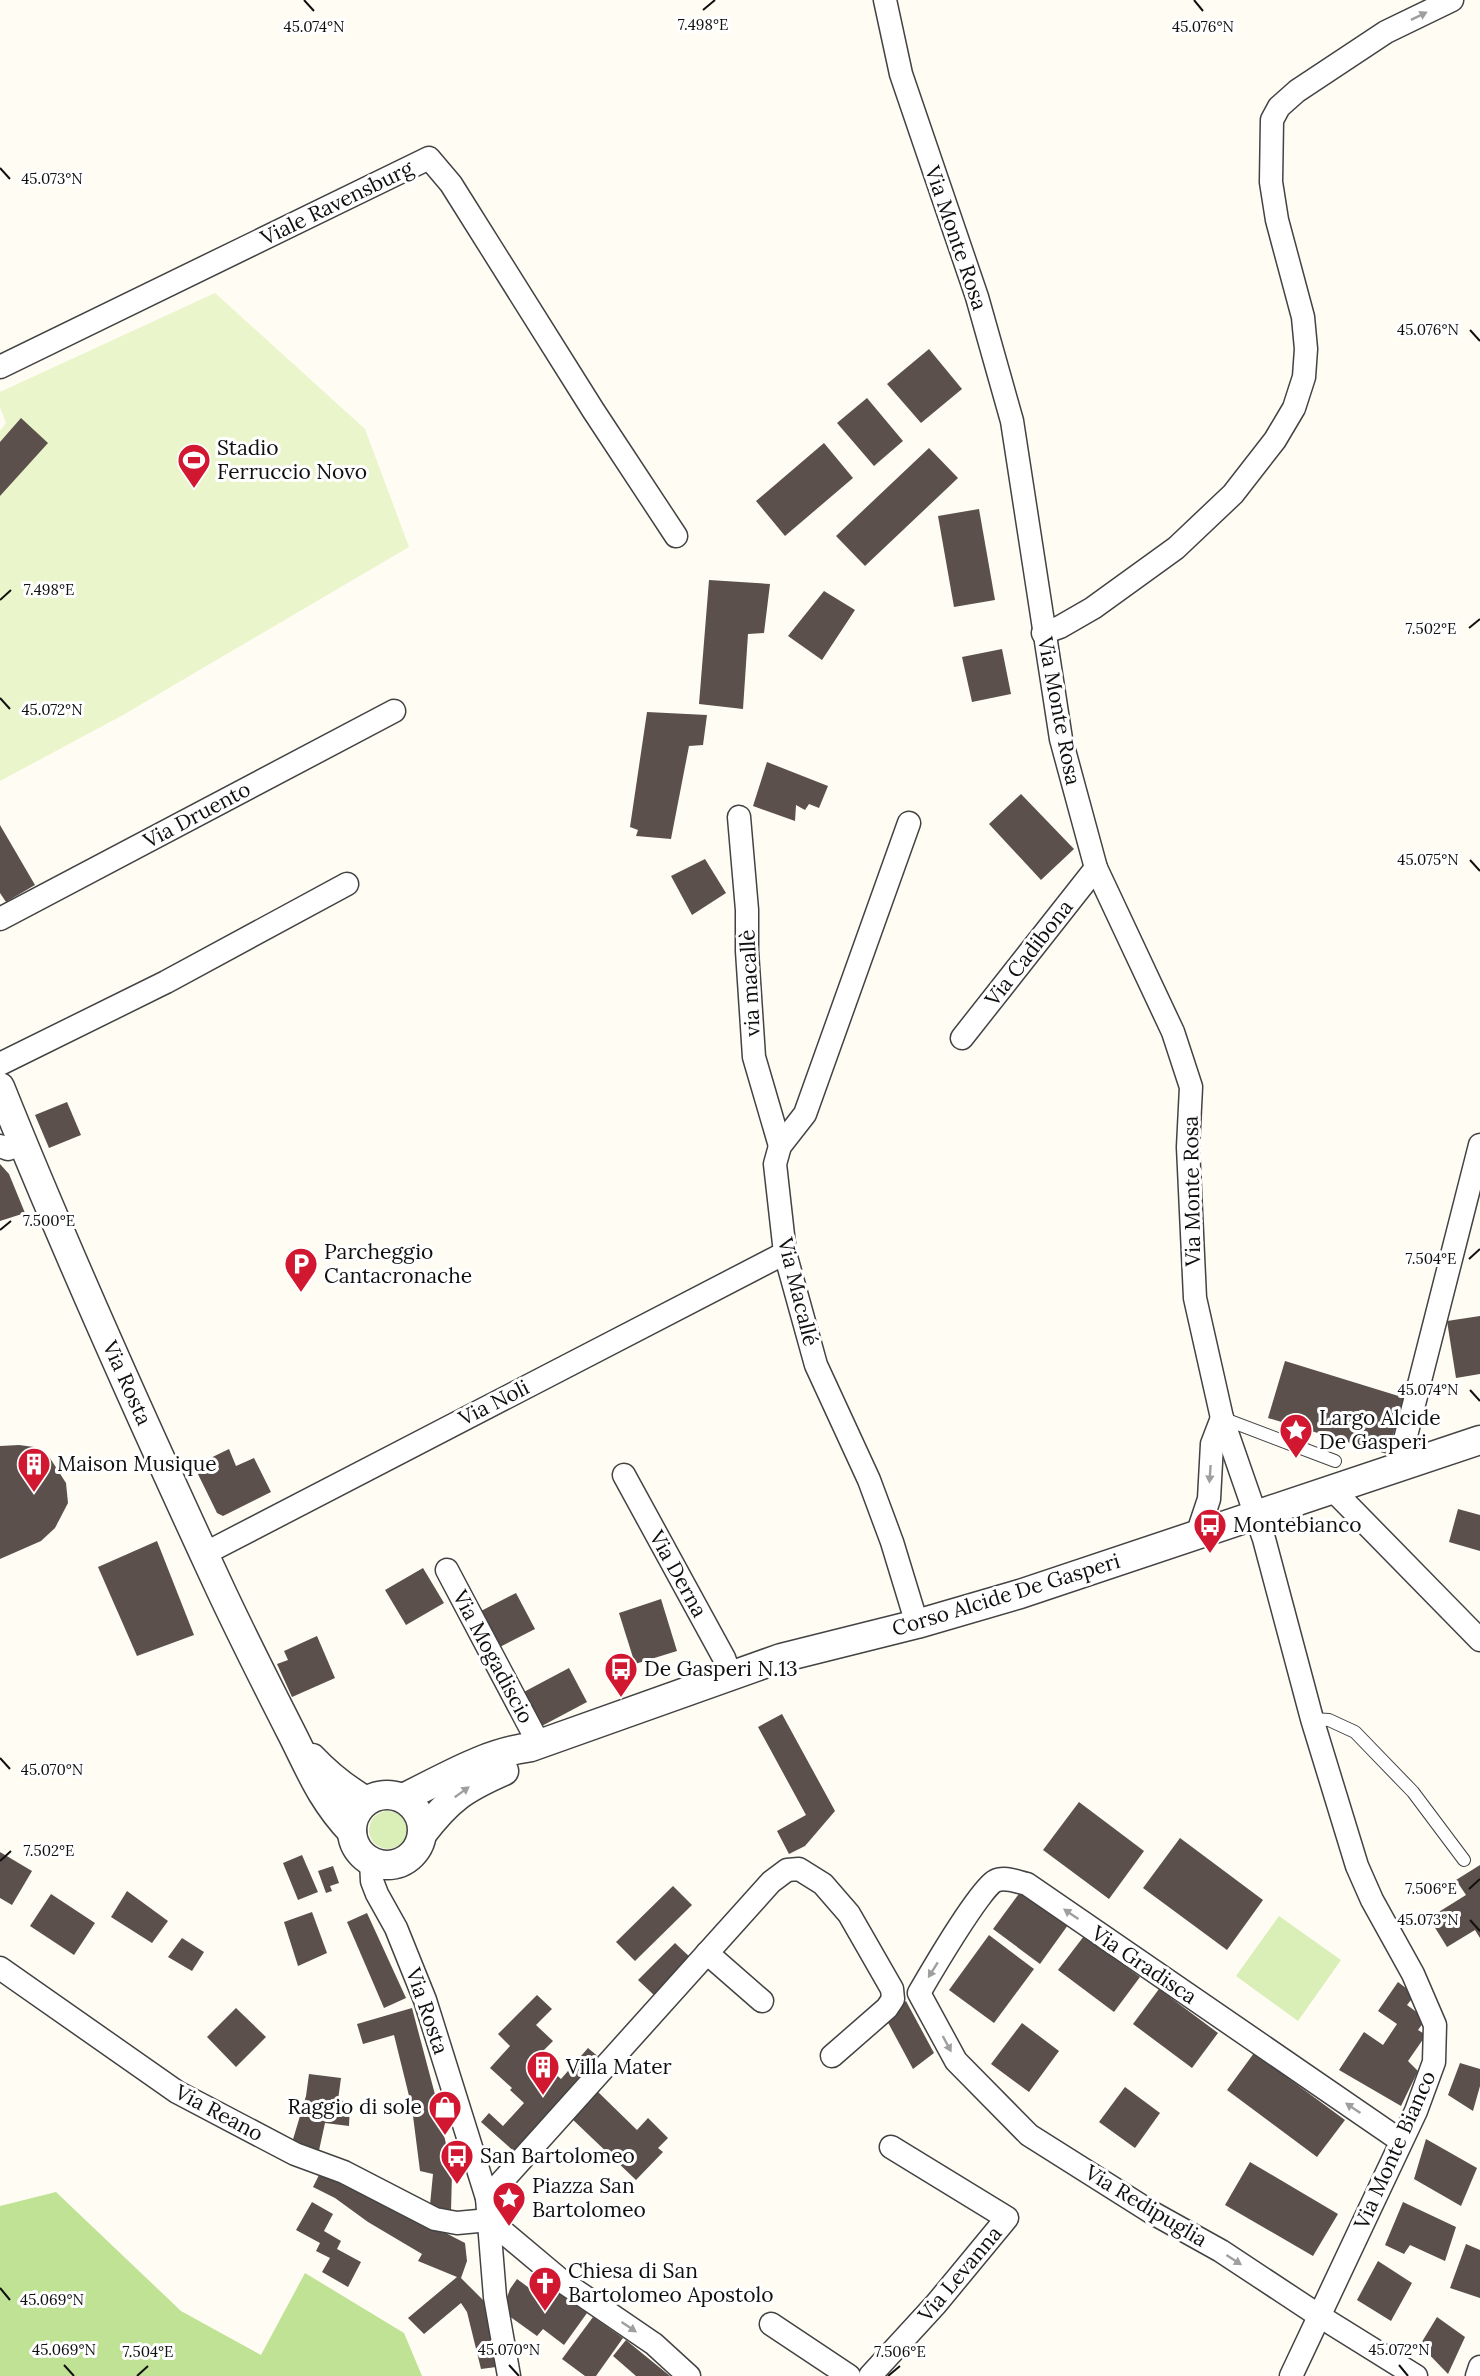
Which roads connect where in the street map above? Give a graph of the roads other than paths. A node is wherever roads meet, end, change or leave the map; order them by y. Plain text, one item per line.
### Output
1 (885, 0) edge
2 (1452, 0) edge
3 (0, 367) edge
4 (676, 536) dead end
5 (1043, 633) junction
6 (394, 711) dead end
7 (740, 817) dead end
8 (909, 823) dead end
9 (1096, 868) junction
10 (347, 884) dead end
11 (0, 920) edge
12 (962, 1038) dead end
13 (0, 1065) edge
14 (0, 1087) edge
15 (11, 1145) edge
16 (1480, 1145) edge
17 (780, 1146) junction
18 (785, 1253) junction
19 (1222, 1418) junction
20 (1480, 1440) edge
21 (1335, 1461) dead end
22 (1398, 1467) junction
23 (624, 1475) dead end
24 (1334, 1490) junction
25 (1256, 1515) junction
26 (1197, 1535) junction
27 (204, 1554) junction
28 (447, 1570) dead end
29 (917, 1624) junction
30 (1480, 1640) edge
31 (730, 1675) junction
32 (1312, 1719) junction
33 (294, 1738) junction
34 (535, 1746) junction
35 (403, 1798) junction
36 (366, 1801) junction
37 (352, 1832) junction
38 (422, 1834) junction
39 (1464, 1860) dead end
40 (371, 1861) junction
41 (707, 1953) junction
42 (0, 1968) edge
43 (919, 1993) joint
44 (762, 2001) dead end
45 (832, 2056) dead end
46 (1401, 2141) junction
47 (891, 2147) dead end
48 (488, 2209) junction
49 (1321, 2317) junction
50 (771, 2324) dead end
51 (1480, 2367) edge
52 (509, 2376) edge
53 (689, 2376) edge
54 (849, 2376) edge
55 (870, 2376) edge
56 (1291, 2376) edge
57 (1416, 2376) edge
58 (1477, 2376) edge

1 - 5 street, Via Monte Rosa
5 -> 2 street
3 - 4 street, Viale Ravensburg
5 - 9 street, Via Monte Rosa
6 - 11 street, Via Druento
7 - 17 street, via macallè
8 - 17 street
9 - 12 street, Via Cadibona
9 - 19 street, Via Monte Rosa
10 - 13 street
14 - 15 street, Via Rosta
15 - 27 street, Via Rosta
16 - 22 street
17 - 18 street, Via Macallé
18 - 27 street, Via Noli
18 - 29 street, Via Macallé
19 - 21 lane
19 - 25 street
19 -> 26 street
20 - 22 street, Corso Alcide De Gasperi
22 - 24 street, Corso Alcide De Gasperi
23 - 31 street, Via Derna
24 - 25 street, Corso Alcide De Gasperi
24 - 30 street
25 - 26 street, Corso Alcide De Gasperi
25 - 32 street, Via Monte Bianco
26 - 29 street, Corso Alcide De Gasperi
27 - 33 street, Via Rosta
28 - 34 street, Via Mogadiscio
29 - 31 street, Corso Alcide De Gasperi
31 - 34 street, Corso Alcide De Gasperi
32 - 39 lane
32 - 46 street, Via Monte Bianco
33 - 36 street, Via Rosta
33 - 37 street, Via Rosta
34 - 35 street, Corso Alcide De Gasperi
38 -> 34 street, Corso Alcide De Gasperi
35 - 36 street
35 - 38 street
36 - 37 street
37 - 40 street
38 - 40 street
40 - 48 street, Via Rosta
41 - 44 street
41 - 45 street
41 - 48 street
42 - 48 street, Via Reano
46 -> 43 street, Via Gradisca
43 -> 49 street, Via Redipuglia
46 - 49 street, Via Monte Bianco
47 - 55 street, Via Levanna
48 - 52 street
48 -> 53 street
49 - 56 street, Via Monte Bianco
49 - 57 street, Via Redipuglia
50 - 54 street
51 - 58 street

